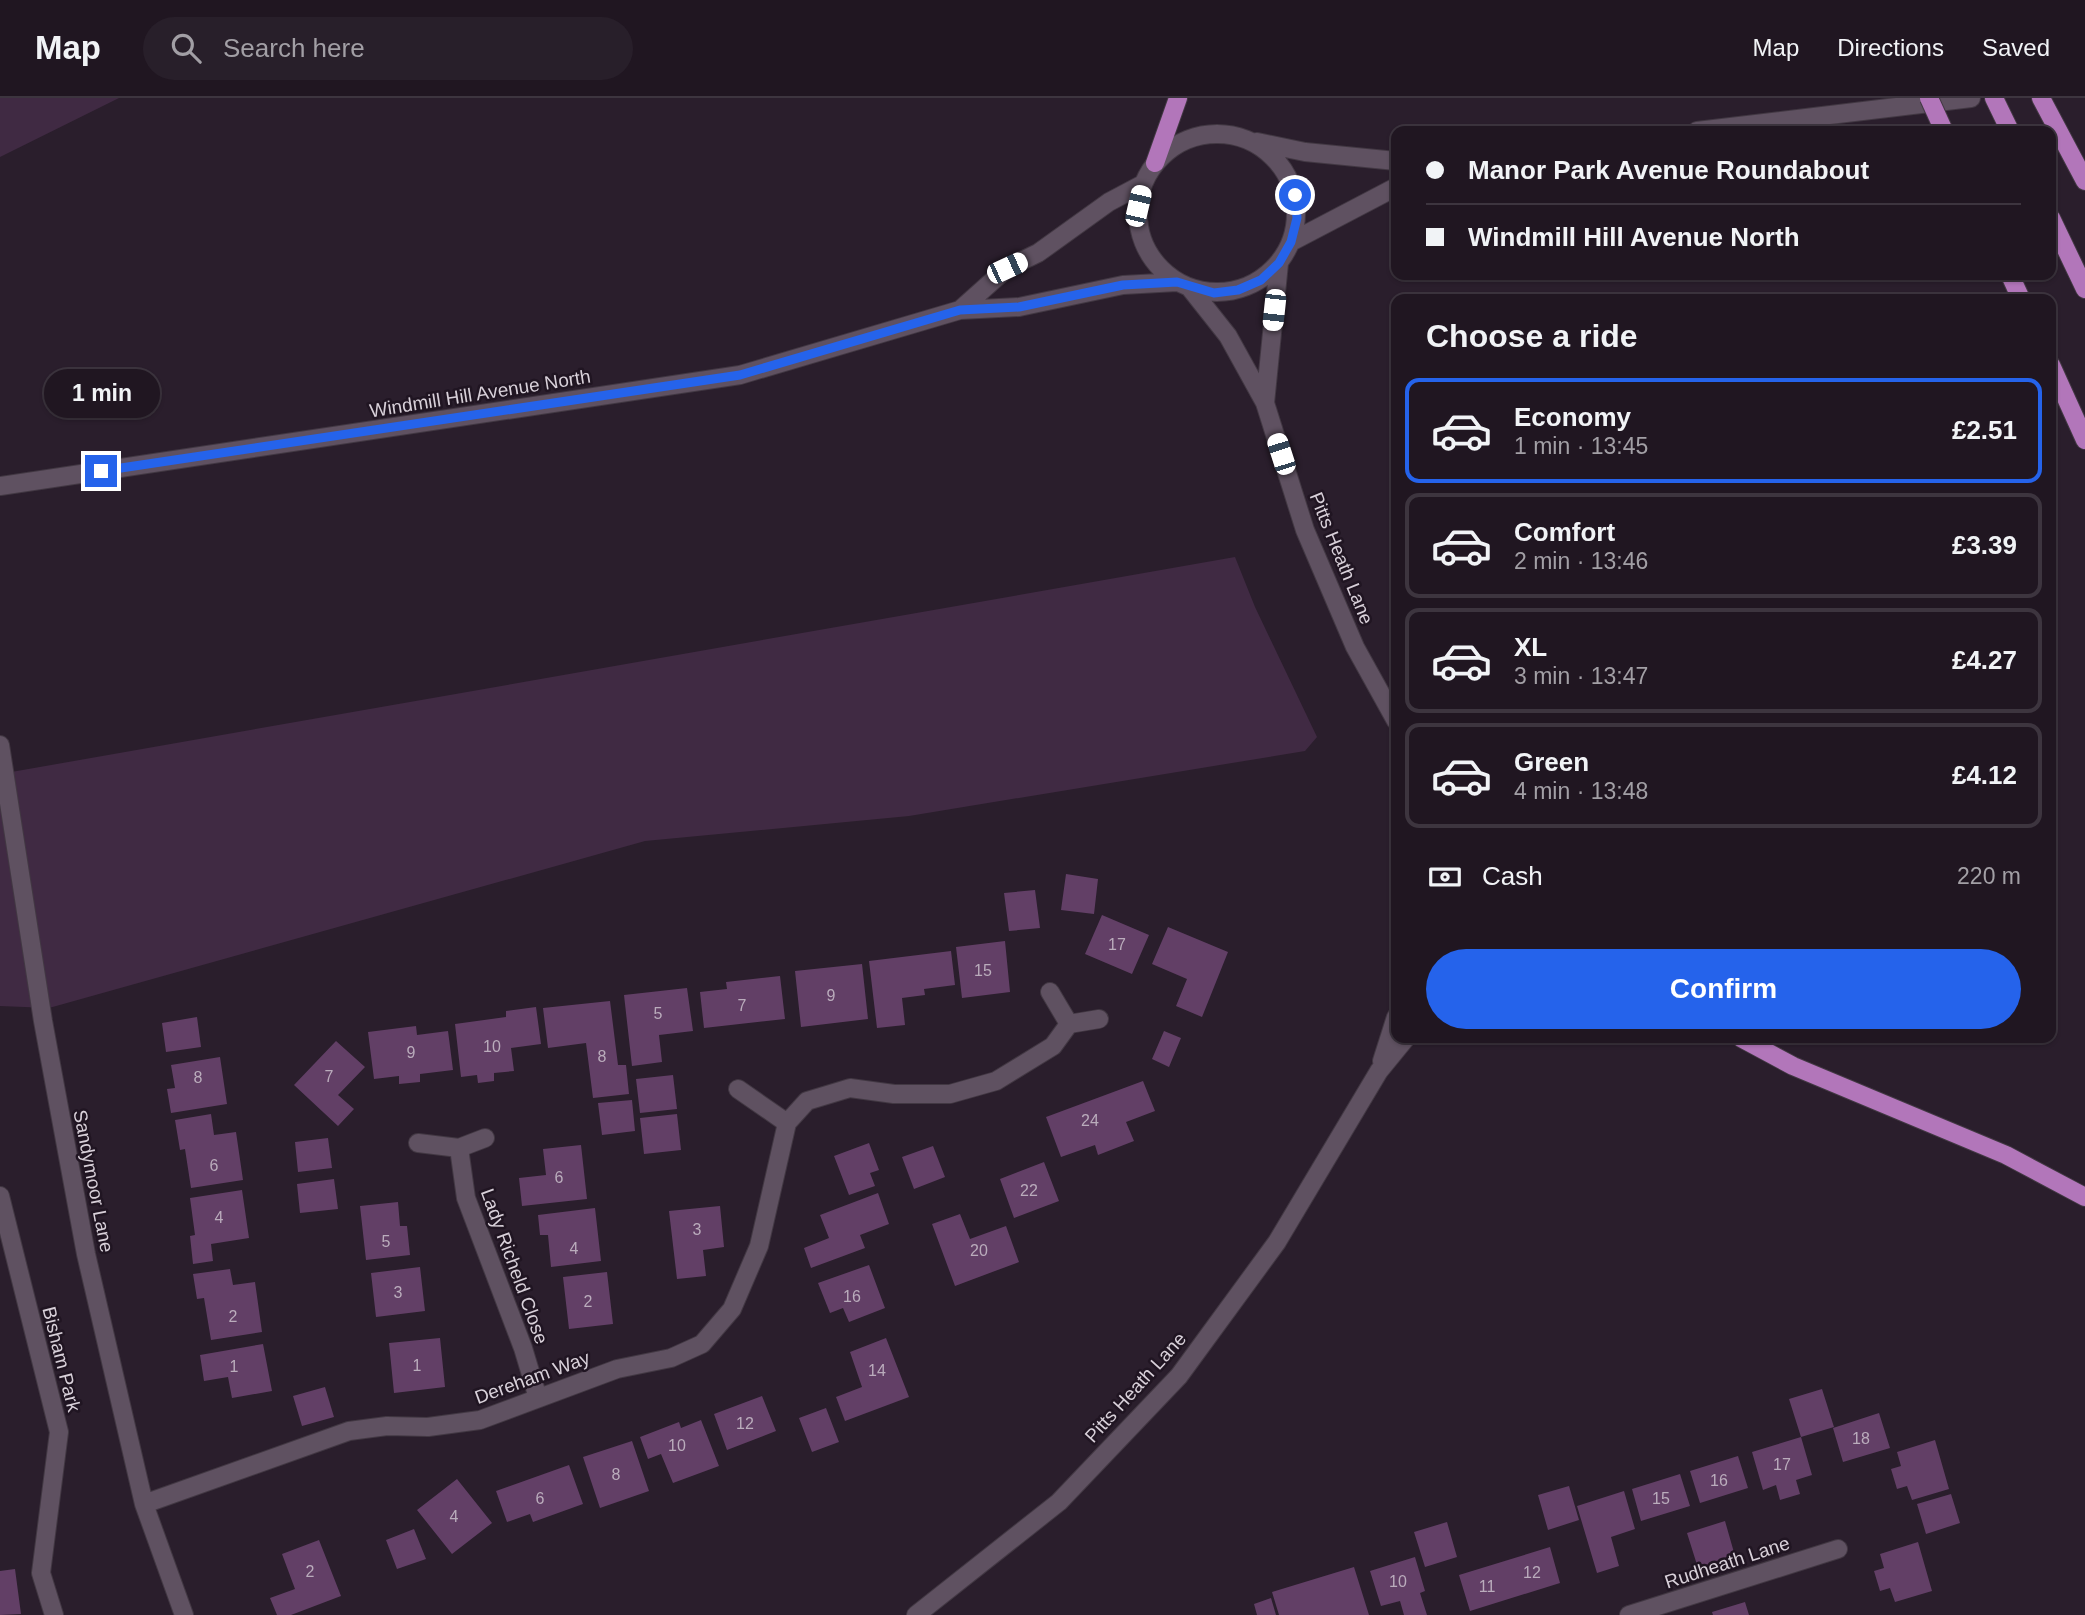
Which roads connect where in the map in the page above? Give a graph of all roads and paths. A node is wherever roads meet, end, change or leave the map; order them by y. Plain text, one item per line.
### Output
1 (1178, 98) edge
2 (1929, 98) edge
3 (1971, 98) edge
4 (1994, 98) edge
5 (2041, 98) edge
6 (1739, 126) edge
7 (1942, 126) edge
8 (2008, 126) edge
9 (2056, 126) edge
10 (2056, 127) edge
11 (1250, 141) junction
12 (1391, 161) edge
13 (1155, 163) junction
14 (2083, 178) edge
15 (1143, 184) junction
16 (1391, 190) edge
17 (2056, 228) edge
18 (1291, 242) junction
19 (1279, 263) junction
20 (1183, 285) junction
21 (2085, 289) edge
22 (960, 310) junction
23 (2056, 376) edge
24 (1265, 403) junction
25 (2085, 440) edge
26 (0, 486) edge
27 (1391, 712) edge
28 (0, 745) edge
29 (1050, 992) dead end
30 (1099, 1019) dead end
31 (1069, 1024) junction
32 (1391, 1032) edge
33 (1402, 1043) edge
34 (1750, 1043) edge
35 (1378, 1071) junction
36 (738, 1089) dead end
37 (787, 1123) junction
38 (485, 1138) dead end
39 (418, 1143) dead end
40 (459, 1147) junction
41 (0, 1196) edge
42 (2085, 1197) edge
43 (538, 1398) junction
44 (144, 1504) junction
45 (1838, 1549) dead end
46 (54, 1615) edge
47 (184, 1615) edge
48 (916, 1615) edge
49 (1629, 1615) edge

1 - 13 main road
2 - 7 main road, bridge
3 - 6 street
4 - 8 main road
5 - 9 main road
10 - 14 main road
11 - 12 street
11 - 13 street
11 - 18 street
13 - 15 street
15 - 20 street
15 - 22 street, Windmill Hill Avenue North
16 - 18 street
17 - 21 main road
18 - 19 street
19 - 20 street
19 - 24 street, Pitts Heath Lane
20 - 22 street, Windmill Hill Avenue North
20 - 24 street, Pitts Heath Lane
22 - 26 street, Windmill Hill Avenue North
23 - 25 main road
24 - 27 street, Pitts Heath Lane
28 - 44 street, Sandymoor Lane
29 - 31 street
30 - 31 street
31 - 37 street
32 - 35 street, Pitts Heath Lane
33 - 35 street, Pitts Heath Lane
34 - 42 main road
35 - 48 street, Pitts Heath Lane
36 - 37 street
37 - 43 street, Dereham Way
38 - 40 street
39 - 40 street
40 - 43 street, Lady Richeld Close
41 - 46 street, Bisham Park
43 - 44 street, Dereham Way
44 - 47 street, Sandymoor Lane
45 - 49 street, Rudheath Lane

